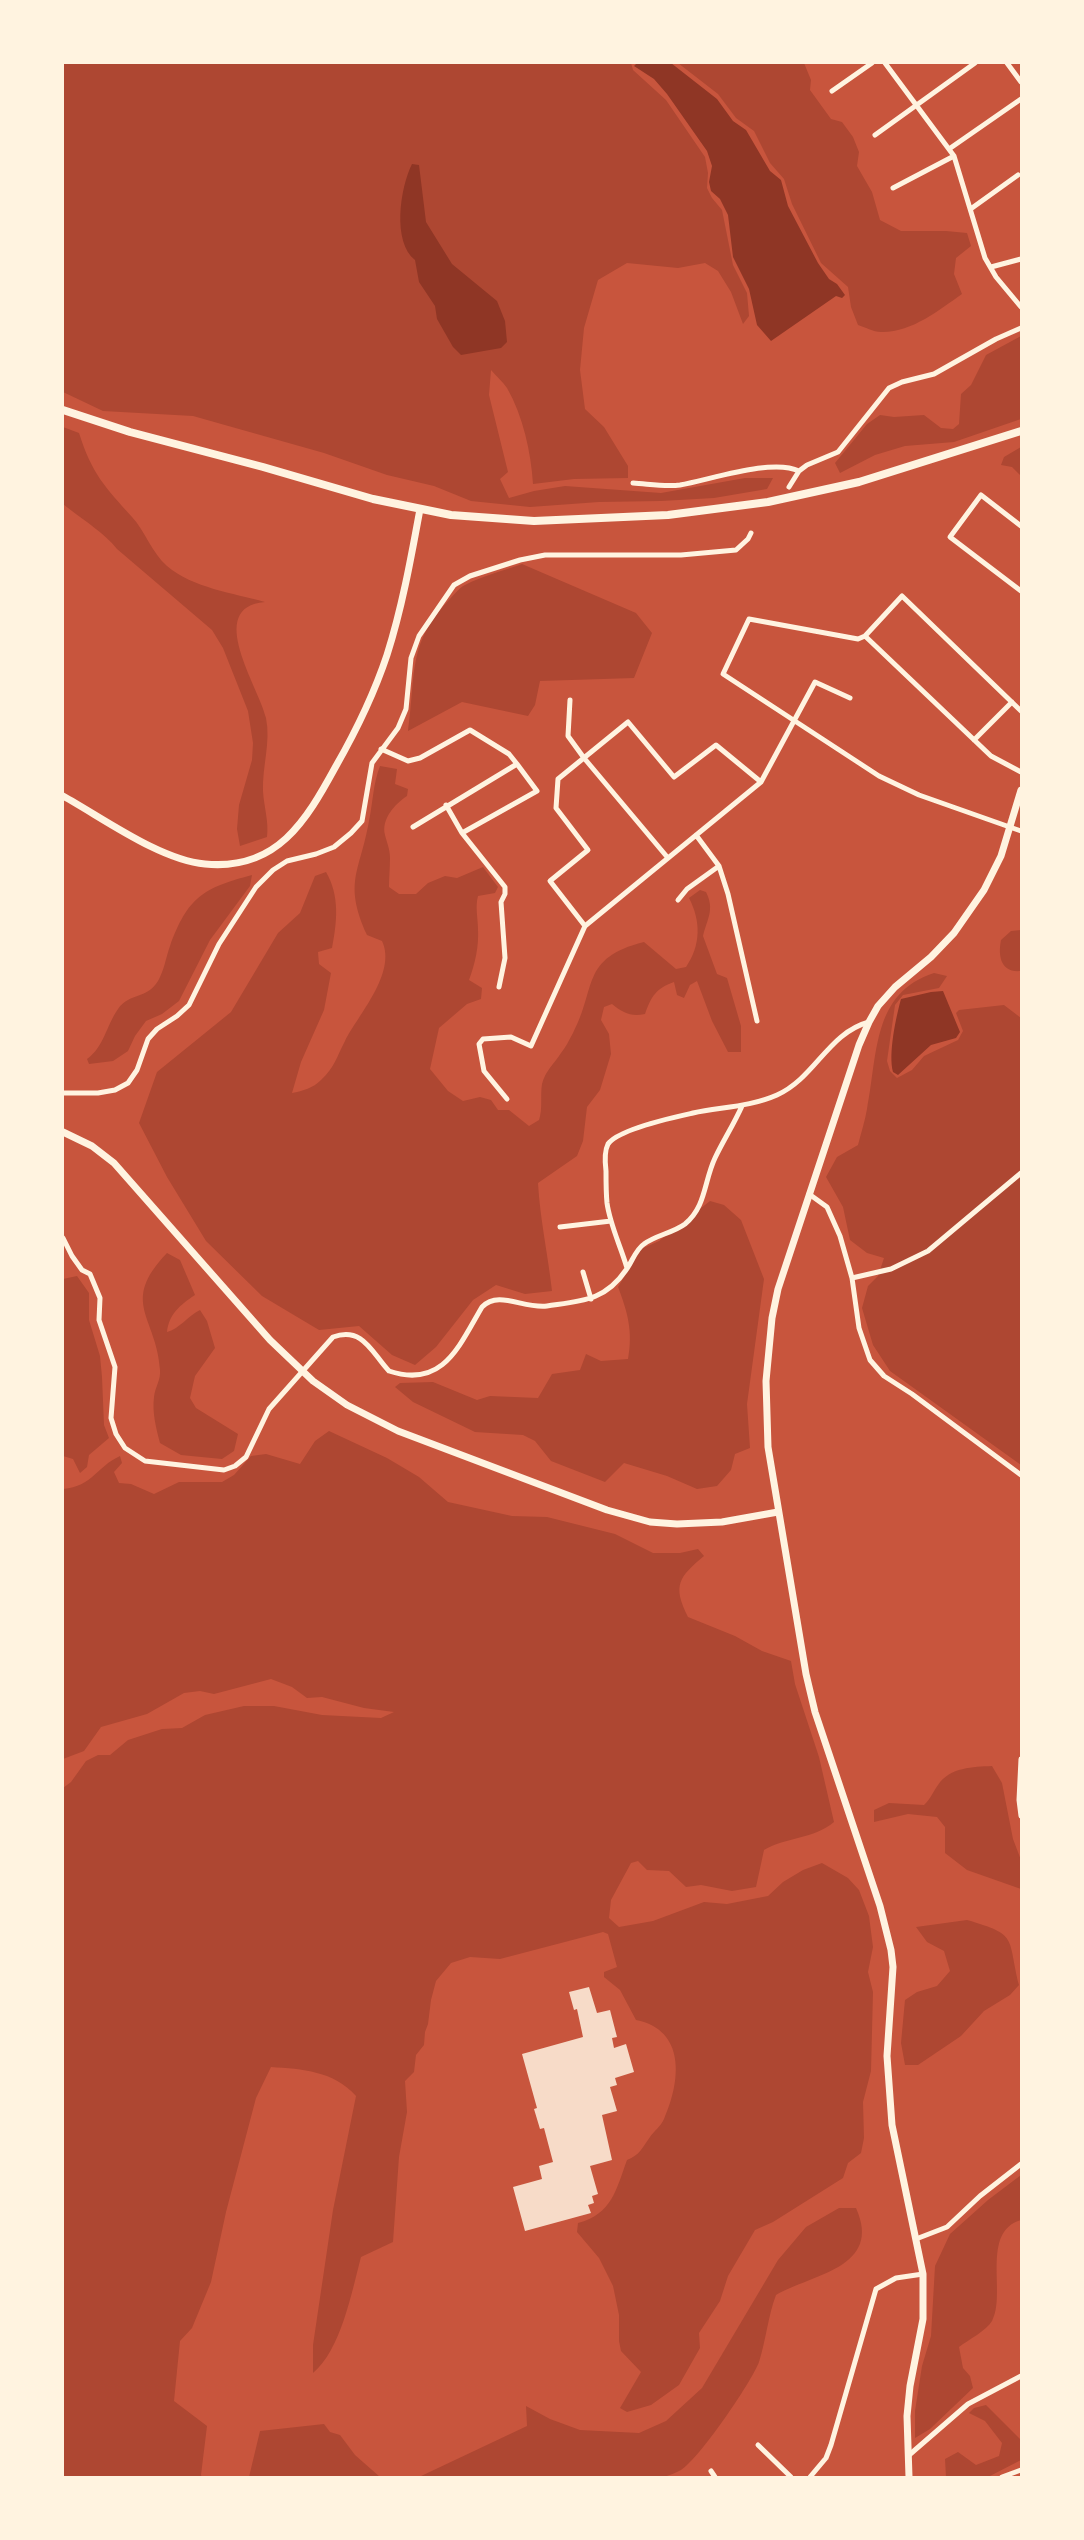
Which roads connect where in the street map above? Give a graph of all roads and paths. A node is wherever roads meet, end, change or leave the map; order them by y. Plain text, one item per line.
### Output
1 (872, 63) edge
2 (885, 63) edge
3 (975, 63) edge
4 (1007, 63) edge
5 (1021, 82) edge
6 (832, 91) dead end
7 (1021, 99) edge
8 (916, 105) junction
9 (875, 135) dead end
10 (949, 149) junction
11 (954, 156) junction
12 (1018, 175) dead end
13 (893, 188) dead end
14 (972, 208) junction
15 (1021, 259) edge
16 (991, 267) junction
17 (1021, 307) edge
18 (1021, 328) edge
19 (63, 410) edge
20 (1021, 431) edge
21 (800, 471) junction
22 (633, 483) dead end
23 (789, 488) dead end
24 (420, 509) junction
25 (1021, 526) edge
26 (751, 533) dead end
27 (1021, 591) edge
28 (866, 636) junction
29 (850, 698) dead end
30 (570, 700) dead end
31 (1012, 702) junction
32 (1021, 711) edge
33 (794, 722) junction
34 (974, 740) junction
35 (381, 749) junction
36 (584, 758) junction
37 (517, 764) junction
38 (1021, 772) edge
39 (761, 782) junction
40 (1021, 789) edge
41 (63, 796) edge
42 (446, 805) junction
43 (413, 827) dead end
44 (1011, 828) junction
45 (1021, 831) edge
46 (462, 833) junction
47 (696, 835) junction
48 (668, 858) junction
49 (719, 866) junction
50 (678, 900) dead end
51 (585, 926) junction
52 (499, 987) dead end
53 (757, 1021) dead end
54 (869, 1023) junction
55 (63, 1093) edge
56 (507, 1099) dead end
57 (742, 1106) junction
58 (63, 1132) edge
59 (1021, 1173) edge
60 (809, 1194) junction
61 (611, 1221) junction
62 (560, 1227) dead end
63 (63, 1238) edge
64 (627, 1268) junction
65 (583, 1272) dead end
66 (852, 1278) junction
67 (591, 1299) junction
68 (1021, 1475) edge
69 (778, 1512) junction
70 (1021, 1759) edge
71 (1021, 1816) edge
72 (1021, 2164) edge
73 (916, 2239) junction
74 (923, 2274) junction
75 (1021, 2376) edge
76 (758, 2445) dead end
77 (908, 2456) junction
78 (1021, 2470) edge
79 (711, 2471) dead end
80 (716, 2477) edge
81 (791, 2477) edge
82 (810, 2477) edge
83 (909, 2477) edge
84 (1002, 2477) edge

1 - 6 street
2 - 8 street
3 - 8 street
4 - 5 street
7 - 10 street
8 - 9 street
8 - 10 street
10 - 11 street
11 - 13 street
11 - 14 street
12 - 14 street
14 - 16 street
15 - 16 street
16 - 17 street
18 - 21 street
19 - 24 main road
20 - 24 main road
21 - 22 street
21 - 23 street
24 - 41 street
25 - 27 street
26 - 35 street
28 - 31 street
28 - 33 street
28 - 34 street
29 - 33 street
30 - 36 street
31 - 32 street
31 - 34 street
33 - 39 street
33 - 44 street
34 - 38 street
35 - 37 street
35 - 55 street
36 - 39 street
36 - 48 street
36 - 51 street
37 - 42 street
37 - 46 street
39 - 47 street
40 - 44 street
42 - 43 street
42 - 46 street
44 - 45 street
44 - 54 street
46 - 52 street
47 - 48 street
47 - 49 street
48 - 51 street
49 - 50 street
49 - 53 street
51 - 56 street
54 - 57 street
54 - 60 street
57 - 61 street
57 - 64 street
58 - 69 street
59 - 66 street
60 - 66 street
60 - 69 street
61 - 62 street
61 - 64 street
63 - 67 street
64 - 67 street
65 - 67 street
66 - 68 street
69 - 73 street
70 - 71 street
72 - 73 street
73 - 74 street
74 - 77 street
74 - 82 street
75 - 77 street
76 - 81 street
77 - 83 street
78 - 84 street
79 - 80 street

